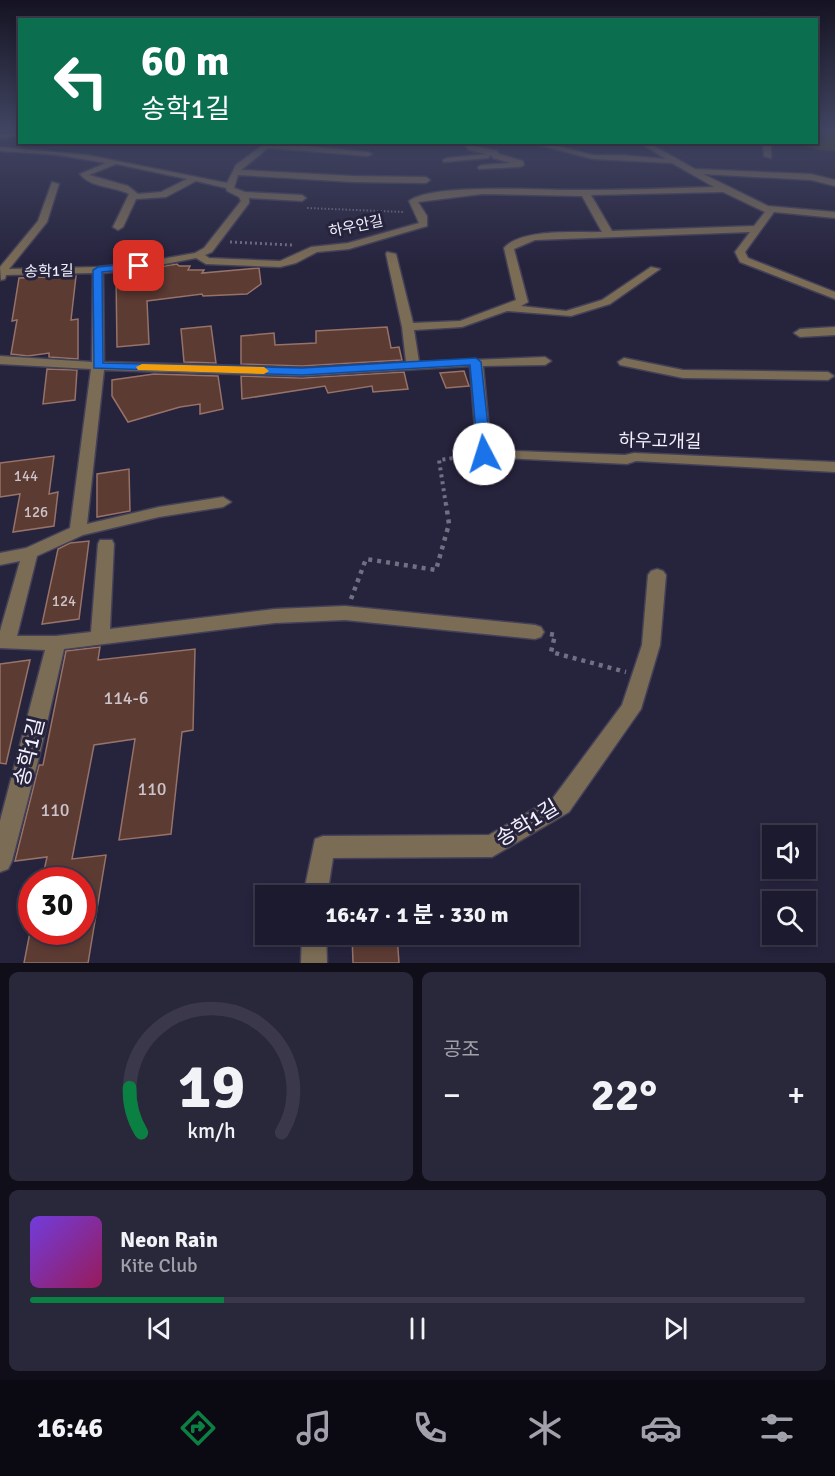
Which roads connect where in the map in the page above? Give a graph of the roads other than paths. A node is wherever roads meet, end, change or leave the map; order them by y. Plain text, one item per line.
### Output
1 (85, 175) edge
2 (182, 175) edge
3 (234, 175) edge
4 (285, 175) edge
5 (700, 175) edge
6 (770, 175) edge
7 (196, 178) junction
8 (426, 180) dead end
9 (835, 183) edge
10 (55, 184) dead end
11 (230, 186) junction
12 (724, 189) junction
13 (585, 193) junction
14 (243, 195) junction
15 (133, 197) junction
16 (301, 203) road end
17 (768, 209) junction
18 (835, 215) edge
19 (118, 227) dead end
20 (758, 229) junction
21 (608, 233) junction
22 (391, 254) dead end
23 (198, 255) junction
24 (655, 269) dead end
25 (98, 270) junction
26 (0, 275) edge
27 (835, 296) edge
28 (505, 308) junction
29 (408, 327) junction
30 (835, 331) edge
31 (800, 333) dead end
32 (0, 360) edge
33 (545, 361) dead end
34 (476, 362) junction
35 (624, 362) dead end
36 (413, 365) junction
37 (98, 366) junction
38 (831, 376) edge
39 (835, 389) edge
40 (835, 467) edge
41 (223, 502) dead end
42 (78, 531) junction
43 (106, 544) dead end
44 (30, 553) junction
45 (0, 559) edge
46 (657, 575) dead end
47 (543, 633) road end
48 (100, 638) junction
49 (56, 643) junction
50 (0, 861) edge
51 (317, 885) edge
52 (314, 945) edge
53 (314, 963) edge

1 - 15 street
2 - 7 street
3 - 11 street
4 - 8 street
5 - 12 street
6 - 9 street
7 - 11 street
7 - 15 street
10 - 26 street, 송학1길
11 - 14 street
12 - 13 street
12 - 17 street
13 - 21 street
13 - 23 street, 하우안길
14 - 16 street
14 - 23 street
15 - 19 street
17 - 18 street
17 - 20 street
20 - 21 street
20 - 27 street
21 - 28 street
22 - 29 street
23 - 25 street, 송학1길
24 - 28 street
25 - 26 street, 송학1길
25 - 37 street, 송학1길
28 - 29 street
29 - 36 street
30 - 31 street
32 - 37 street
33 - 34 street
34 - 36 street
34 - 40 street, 하우고개길
35 - 38 street
36 - 37 street
37 - 42 street, 송학1길
38 - 39 street
41 - 42 street
42 - 44 street
43 - 48 street
44 - 45 street
44 - 49 street
46 - 51 street, 송학1길
47 - 48 street
48 - 49 street
49 - 50 street, 송학1길
52 - 53 street

